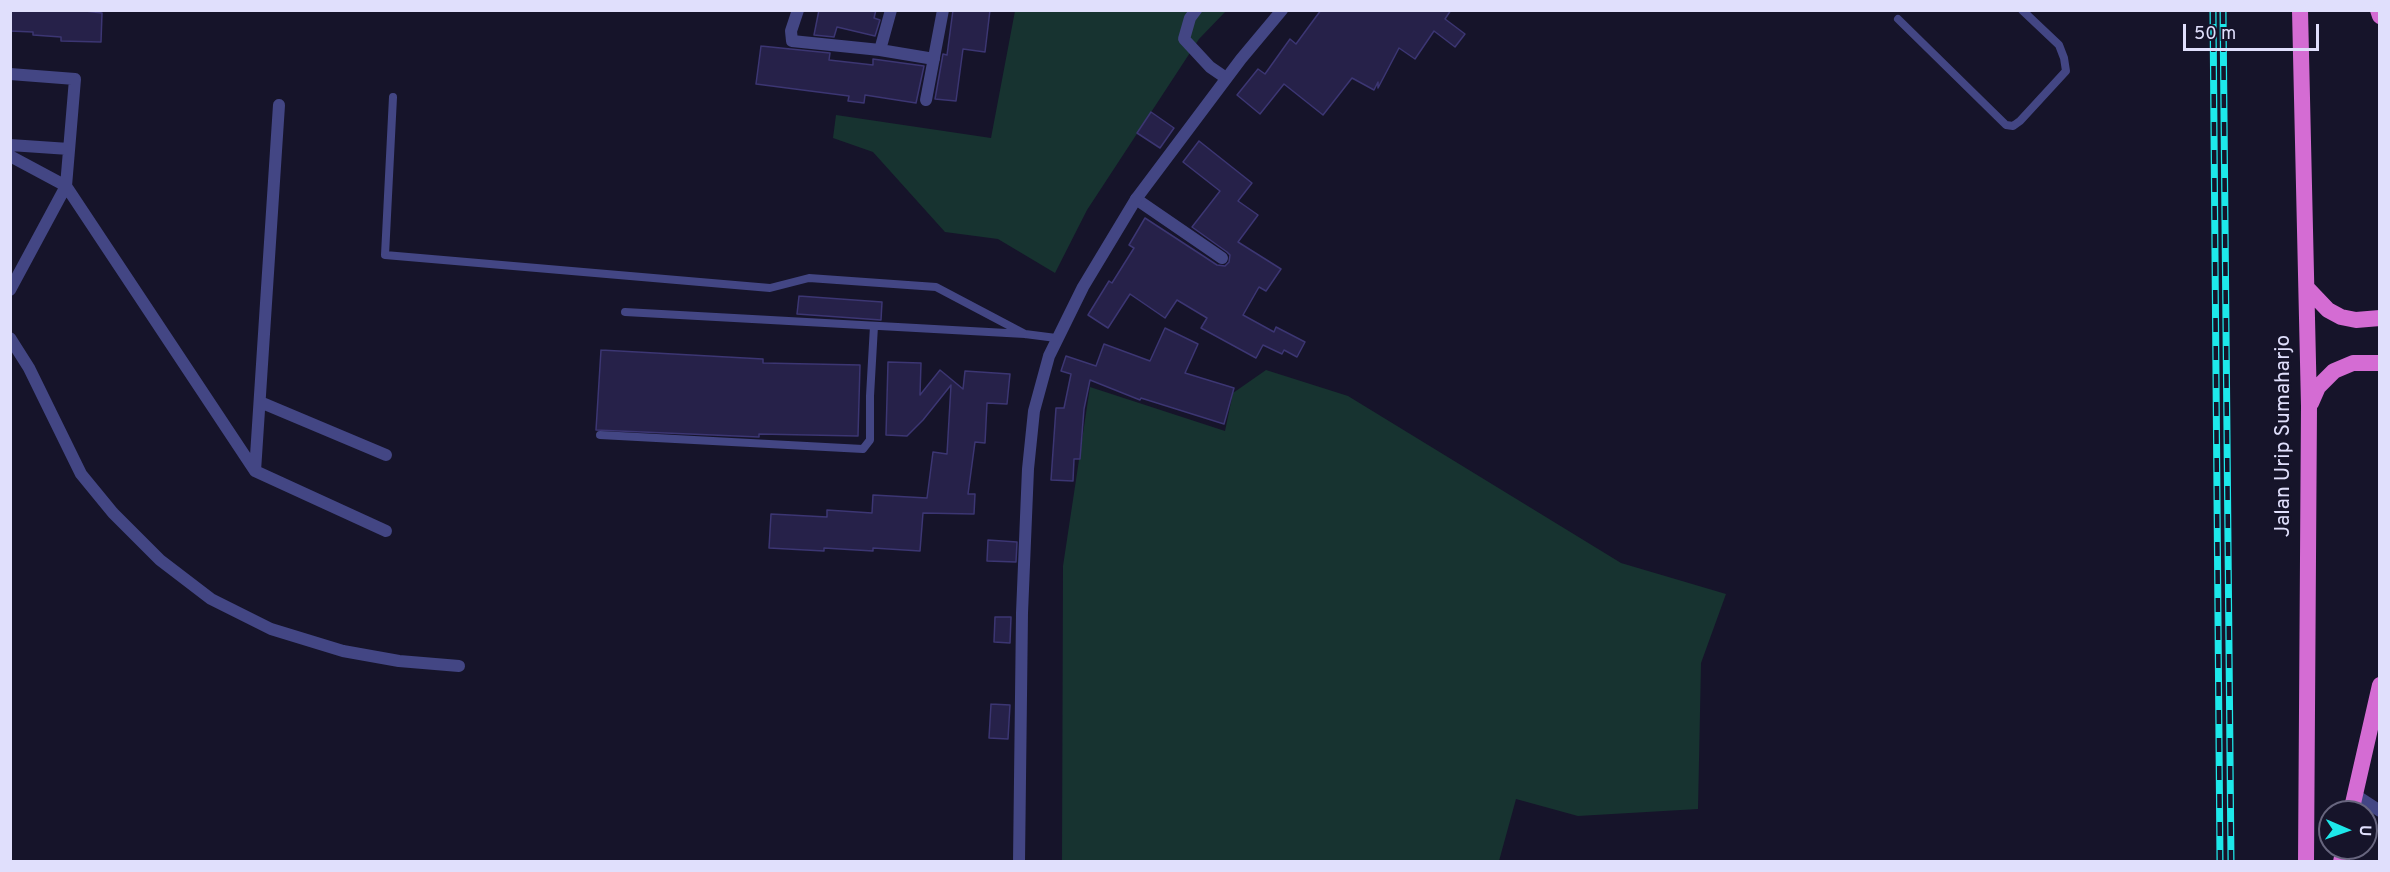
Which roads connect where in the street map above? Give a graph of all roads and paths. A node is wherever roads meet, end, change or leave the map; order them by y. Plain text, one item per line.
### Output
1 (798, 10) edge
2 (891, 10) edge
3 (943, 10) edge
4 (1196, 10) edge
5 (1282, 10) edge
6 (2022, 10) edge
7 (2300, 10) edge
8 (2378, 10) edge
9 (2379, 16) edge
10 (1898, 19) dead end
11 (880, 50) junction
12 (934, 58) junction
13 (10, 74) edge
14 (1226, 78) junction
15 (393, 97) dead end
16 (926, 100) dead end
17 (279, 105) dead end
18 (10, 145) edge
19 (69, 149) junction
20 (10, 156) edge
21 (66, 186) junction
22 (1136, 199) junction
23 (1222, 258) dead end
24 (2308, 289) junction
25 (10, 290) edge
26 (625, 312) dead end
27 (2379, 318) edge
28 (874, 326) junction
29 (1025, 334) junction
30 (1056, 338) junction
31 (10, 339) edge
32 (2379, 363) edge
33 (260, 402) junction
34 (2309, 406) junction
35 (600, 435) dead end
36 (386, 455) dead end
37 (255, 471) junction
38 (386, 531) dead end
39 (459, 666) dead end
40 (2379, 685) edge
41 (2377, 707) edge
42 (2354, 794) junction
43 (2353, 800) edge
44 (2379, 811) edge
45 (1019, 861) edge
46 (2306, 861) edge

1 - 11 street
2 - 11 street
3 - 12 street
4 - 14 street
5 - 14 street
6 - 10 lane
7 - 24 highway, Jalan Urip Sumaharjo
8 - 9 highway
11 - 12 street
12 - 16 street
13 - 19 street
14 - 22 street
15 - 29 lane
17 - 33 street
18 - 19 street
19 - 21 street
20 - 21 street
21 - 25 street
21 - 37 street
22 - 23 street
22 - 30 street
24 - 27 highway
24 - 34 highway, Jalan Urip Sumaharjo
26 - 28 lane
28 - 29 lane
28 - 35 lane
29 - 30 lane
30 - 45 street
31 - 39 street
32 - 34 highway
33 - 36 street
33 - 37 street
34 - 46 highway, Jalan Urip Sumaharjo
37 - 38 street
40 - 41 highway
41 - 42 highway
42 - 43 highway
42 - 44 street

